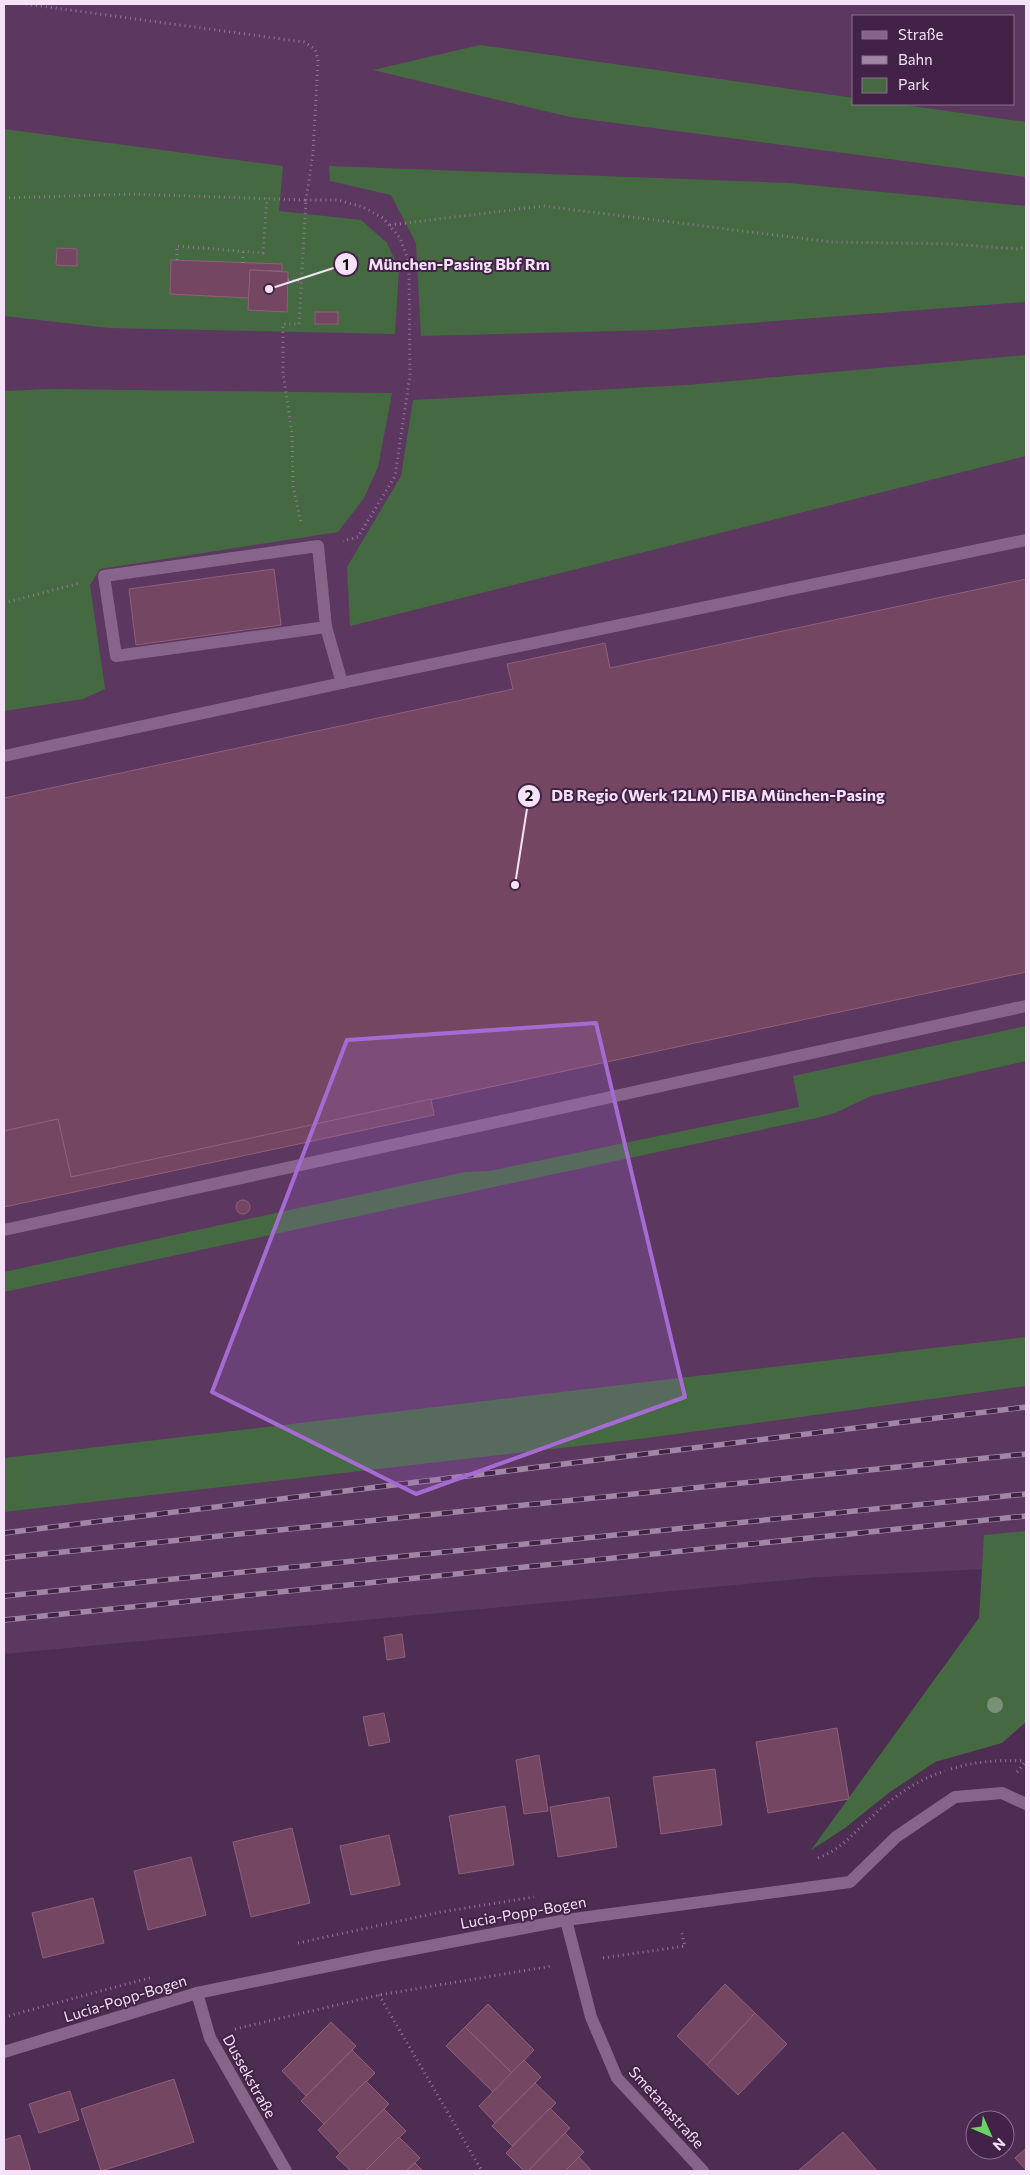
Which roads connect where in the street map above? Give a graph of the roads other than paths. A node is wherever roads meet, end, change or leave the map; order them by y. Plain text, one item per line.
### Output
1 (1026, 540) edge
2 (326, 627) junction
3 (342, 683) junction
4 (4, 756) edge
5 (1026, 1006) edge
6 (6, 1228) edge
7 (1026, 1804) edge
8 (566, 1920) junction
9 (197, 1993) junction
10 (4, 2052) edge
11 (286, 2171) edge
12 (703, 2171) edge

1 - 3 street
2 - 2 street
2 - 3 street
3 - 4 street
5 - 6 street
7 - 8 street, Lucia-Popp-Bogen
8 - 9 street, Lucia-Popp-Bogen
8 - 12 street, Smetanastraße
9 - 10 street, Lucia-Popp-Bogen
9 - 11 street, Dussekstraße

